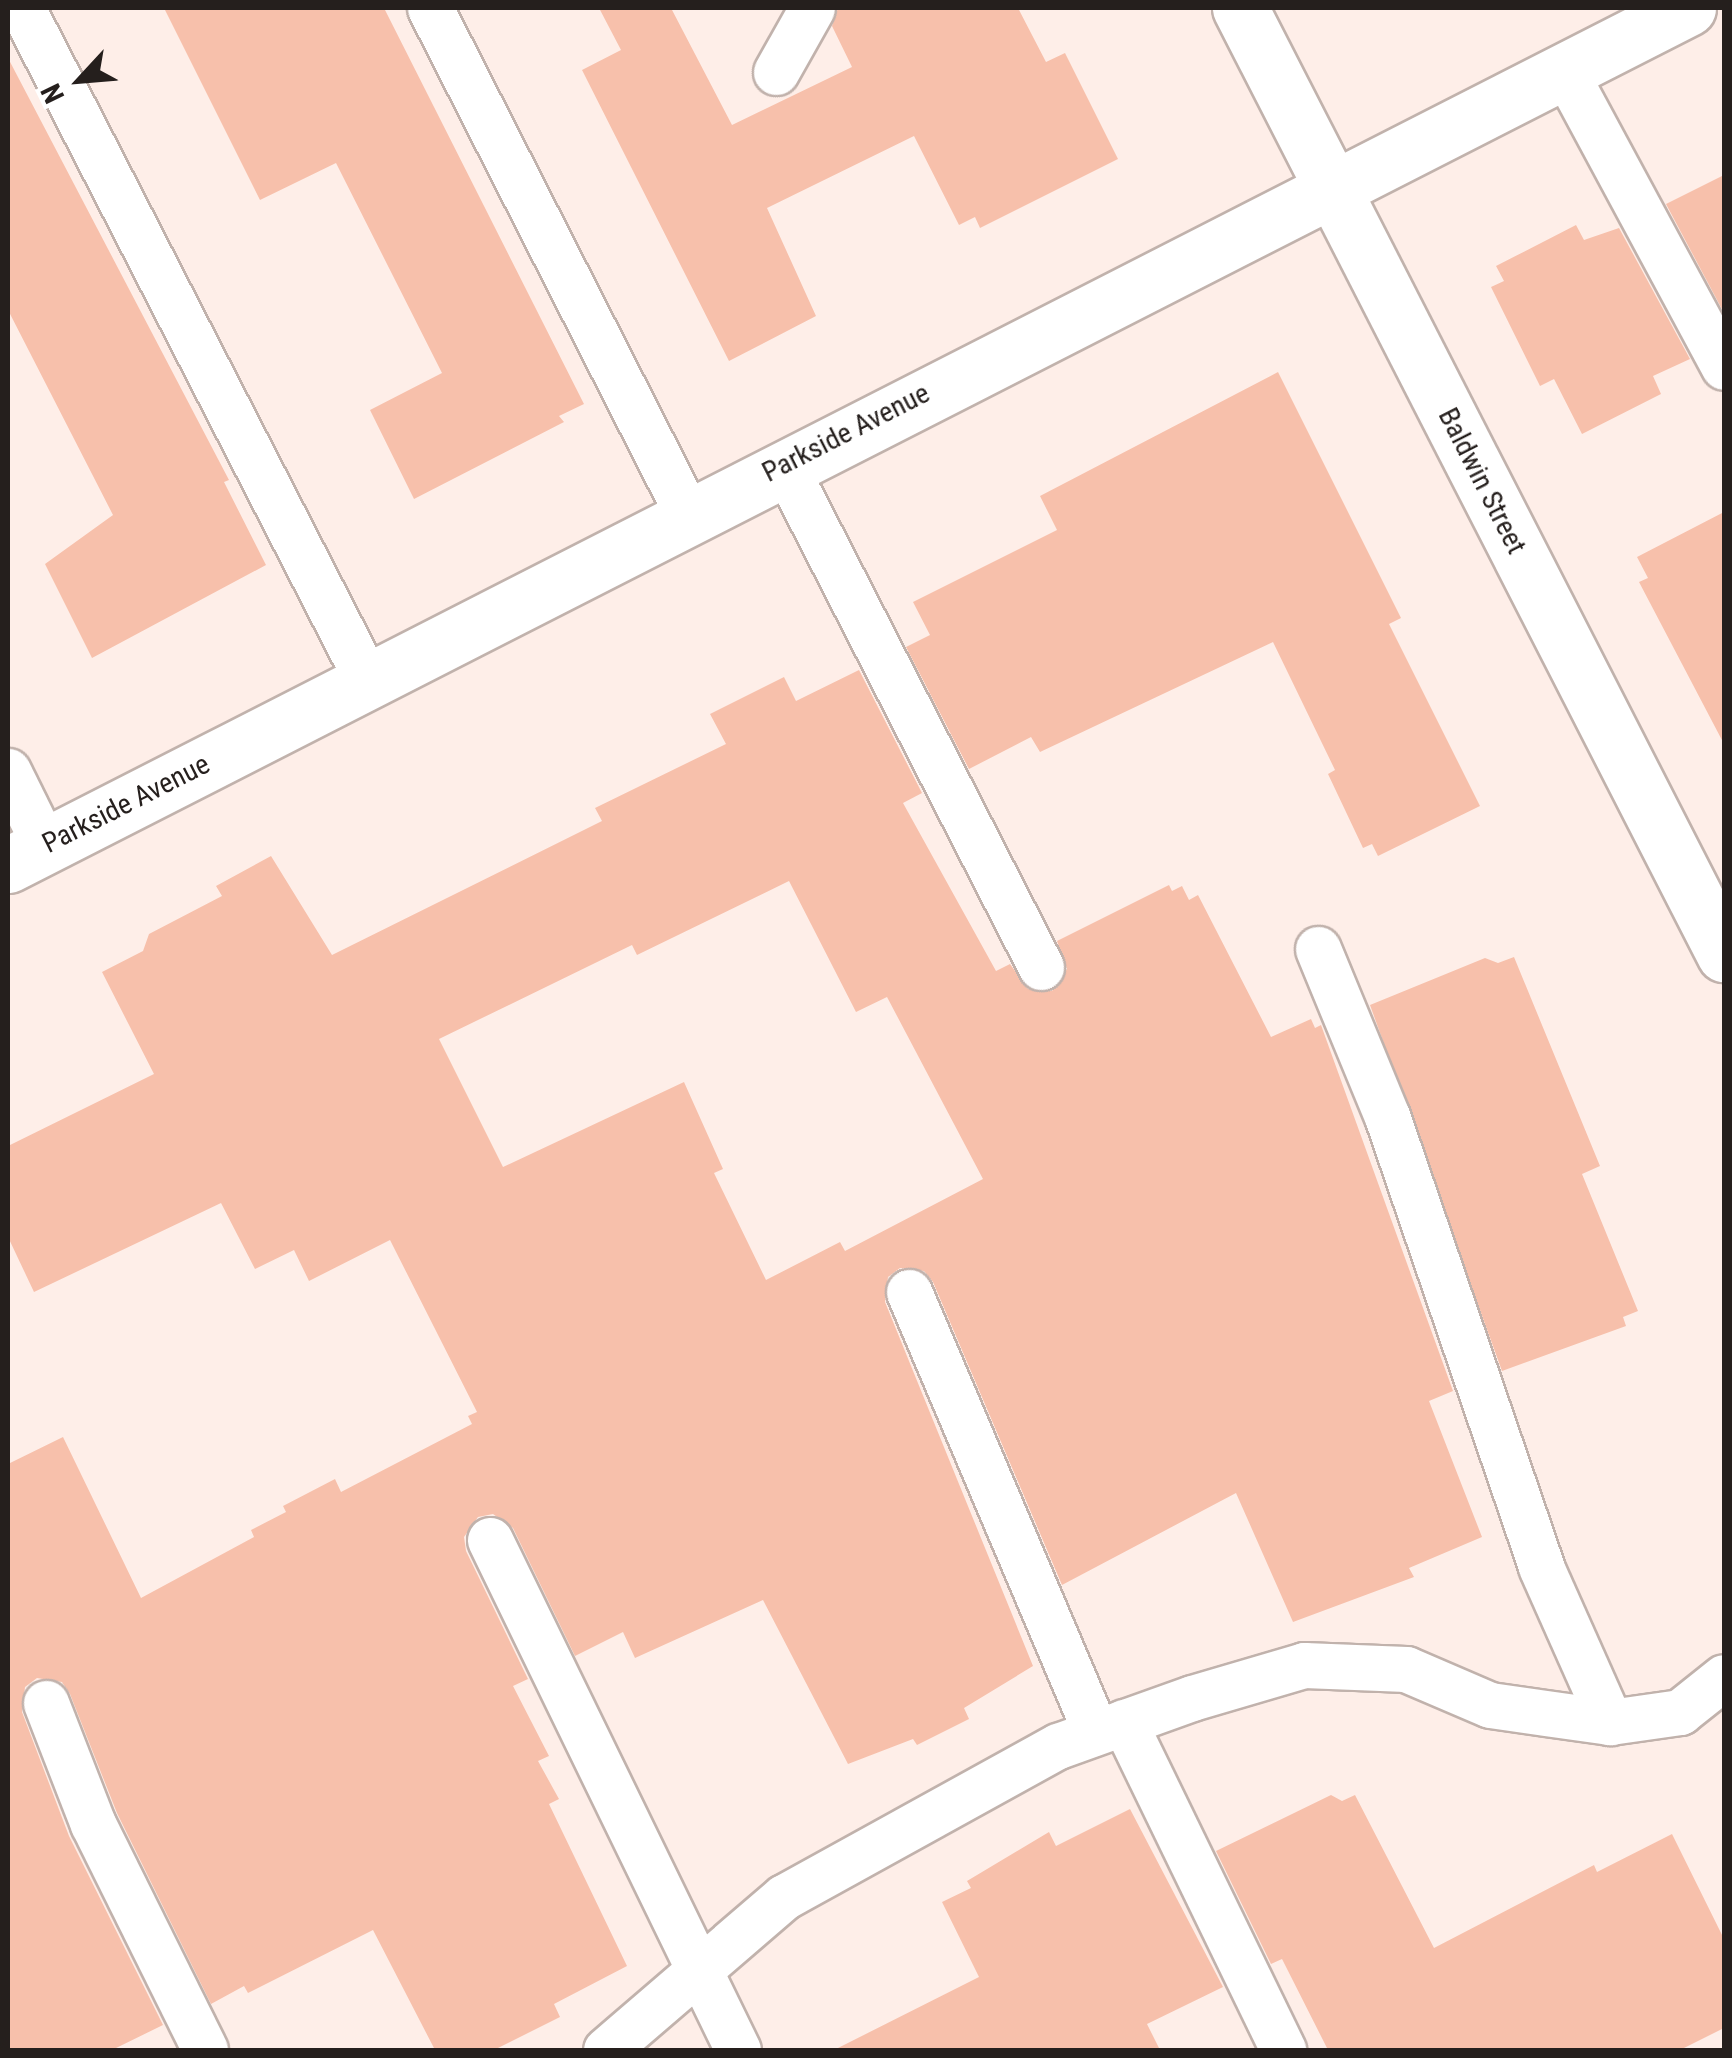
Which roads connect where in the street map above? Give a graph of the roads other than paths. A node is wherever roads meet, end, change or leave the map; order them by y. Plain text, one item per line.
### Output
1 (22, 8) edge
2 (430, 8) edge
3 (812, 8) edge
4 (1240, 8) edge
5 (1688, 8) edge
6 (1564, 70) junction
7 (776, 72) dead end
8 (1331, 184) junction
9 (1724, 367) edge
10 (784, 466) junction
11 (688, 514) junction
12 (368, 680) junction
13 (8, 772) edge
14 (26, 855) edge
15 (1318, 949) dead end
16 (1724, 954) edge
17 (1042, 968) dead end
18 (909, 1292) dead end
19 (490, 1540) dead end
20 (1724, 1677) edge
21 (46, 1704) dead end
22 (1610, 1722) junction
23 (1110, 1727) junction
24 (700, 1971) junction
25 (205, 2050) edge
26 (606, 2050) edge
27 (738, 2050) edge
28 (1283, 2050) edge

1 - 12 lane
2 - 11 lane
3 - 7 lane
4 - 8 street, Baldwin Street
5 - 6 street, Parkside Avenue
6 - 8 street, Parkside Avenue
6 - 9 lane
8 - 10 street, Parkside Avenue
8 - 16 street, Baldwin Street
10 - 11 street, Parkside Avenue
10 - 17 lane
11 - 12 street, Parkside Avenue
12 - 14 street, Parkside Avenue
13 - 14 lane
15 - 22 lane
18 - 23 lane
19 - 24 lane
20 - 22 lane
21 - 25 lane
22 - 23 lane
23 - 24 lane
23 - 28 lane
24 - 26 lane
24 - 27 lane

